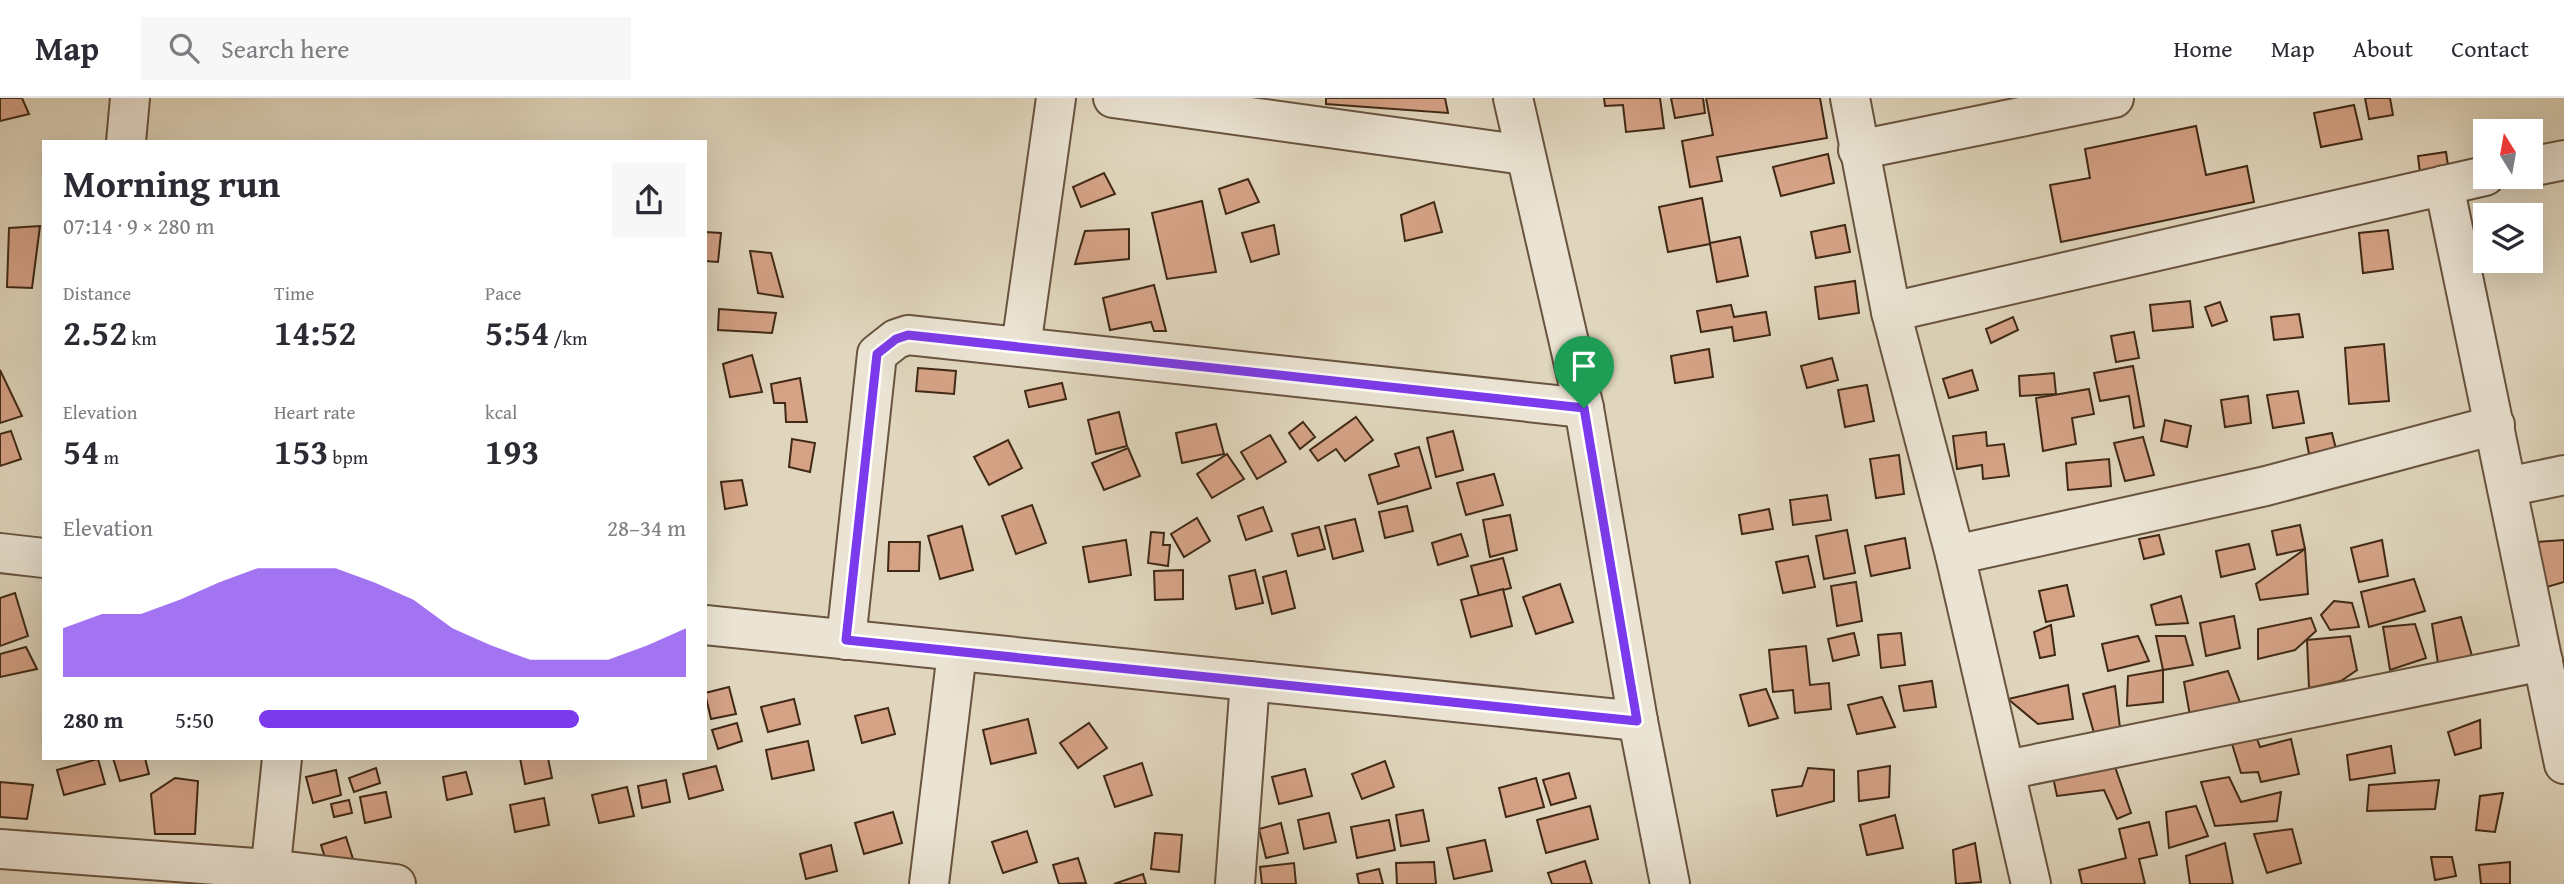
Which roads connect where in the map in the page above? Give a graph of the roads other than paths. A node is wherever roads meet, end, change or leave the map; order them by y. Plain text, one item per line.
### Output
1 (130, 98) edge
2 (1056, 98) edge
3 (1113, 98) edge
4 (1513, 98) edge
5 (1850, 98) edge
6 (2114, 98) edge
7 (126, 140) edge
8 (1858, 150) junction
9 (1524, 155) junction
10 (2564, 160) edge
11 (2543, 164) edge
12 (2473, 179) edge
13 (2444, 185) junction
14 (1891, 312) junction
15 (1021, 347) junction
16 (1584, 408) junction
17 (2495, 425) junction
18 (2564, 475) edge
19 (2507, 487) junction
20 (0, 553) edge
21 (1955, 555) junction
22 (42, 558) edge
23 (707, 625) edge
24 (846, 640) junction
25 (957, 652) junction
26 (2543, 661) junction
27 (1250, 681) junction
28 (1637, 721) junction
29 (282, 760) edge
30 (2564, 764) edge
31 (2006, 770) junction
32 (0, 849) edge
33 (270, 877) edge
34 (396, 884) edge
35 (929, 884) edge
36 (1236, 884) edge
37 (1670, 884) edge
38 (2031, 884) edge

1 - 7 street
2 - 15 street
3 - 9 street
4 - 9 street
5 - 8 street
6 - 8 street
8 - 14 street
9 - 16 street
10 - 11 street
12 - 13 street
13 - 14 street
13 - 17 street
14 - 21 street
15 - 16 street
15 - 24 street
16 - 28 street
17 - 19 street
17 - 21 street
18 - 19 street
19 - 26 street
20 - 22 street
21 - 31 street
23 - 24 street
24 - 25 street
25 - 27 street
25 - 35 street
26 - 30 street
26 - 31 street
27 - 28 street
27 - 36 street
28 - 37 street
29 - 33 street
31 - 38 street
32 - 33 street
33 - 34 street

